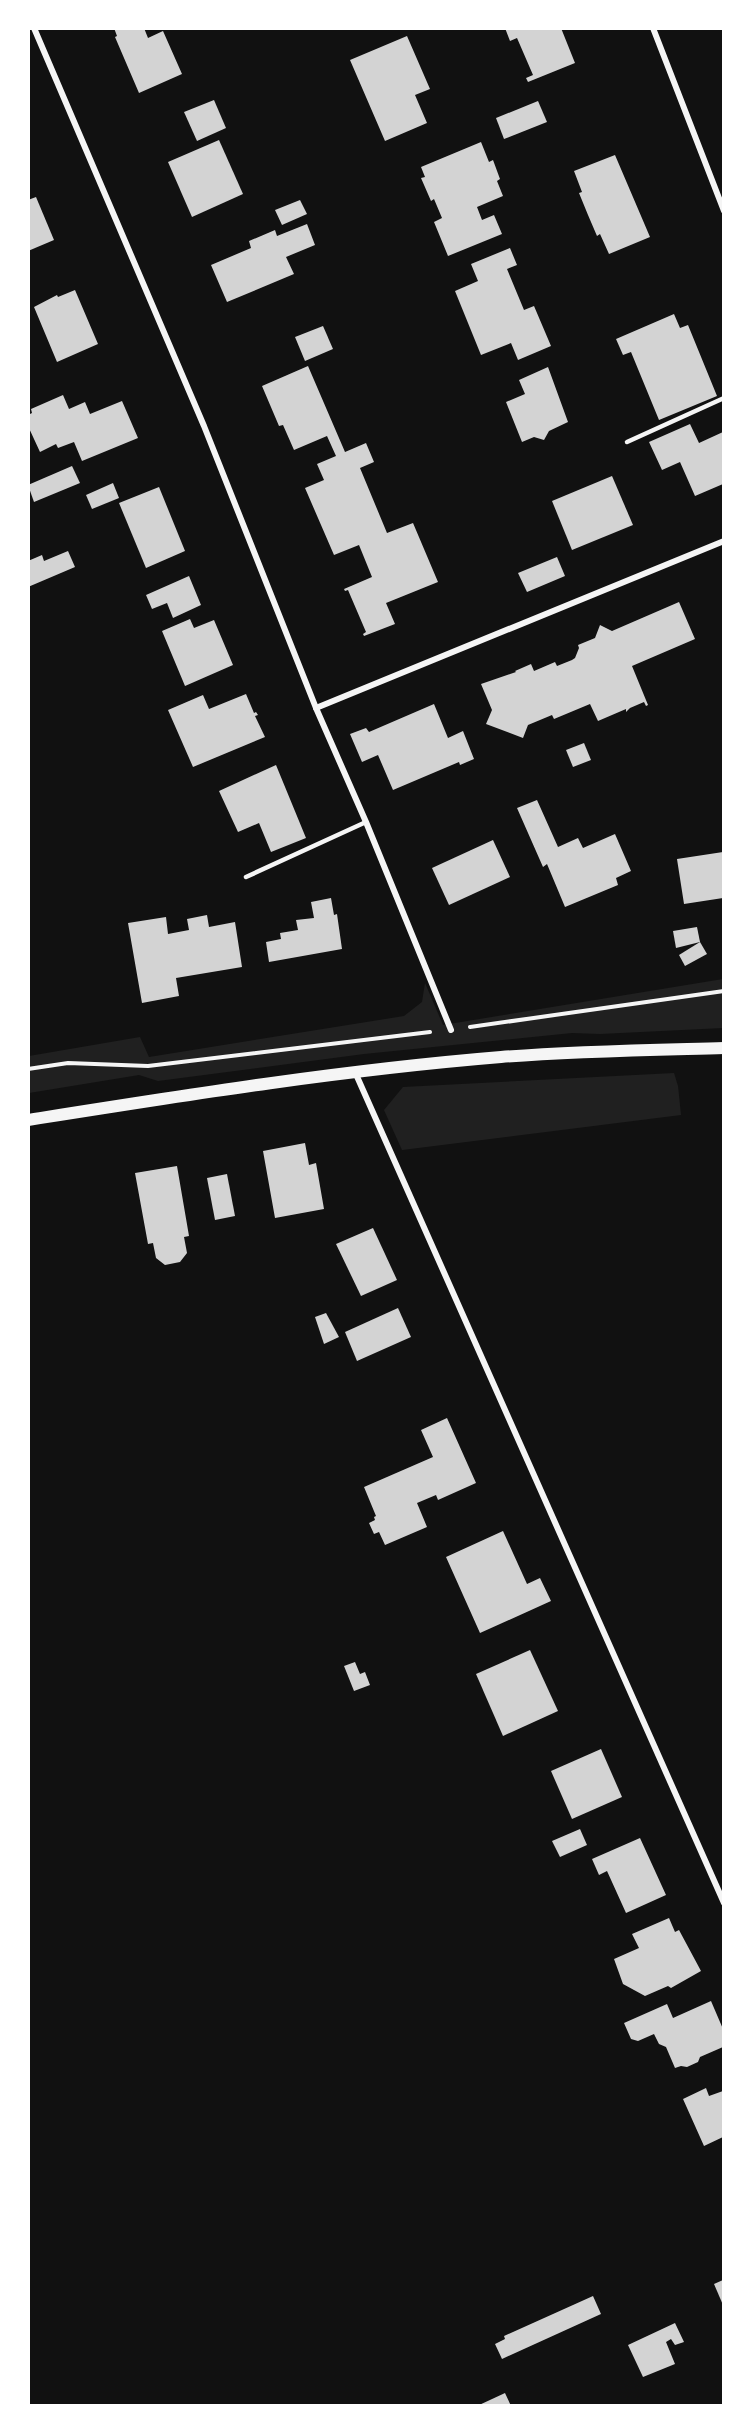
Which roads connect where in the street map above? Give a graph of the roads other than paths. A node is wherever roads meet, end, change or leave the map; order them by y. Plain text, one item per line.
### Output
1 (34, 28) edge
2 (653, 28) edge
3 (723, 211) edge
4 (723, 398) edge
5 (627, 442) dead end
6 (723, 541) edge
7 (316, 708) junction
8 (366, 822) junction
9 (246, 877) dead end
10 (451, 1030) road end
11 (723, 1048) edge
12 (354, 1071) junction
13 (28, 1120) edge
14 (723, 1903) edge

1 - 7 street
2 - 3 street
4 - 5 lane
6 - 7 street
7 - 8 street
8 - 9 lane
8 - 10 street
11 - 12 main road
12 - 13 main road
12 - 14 street

